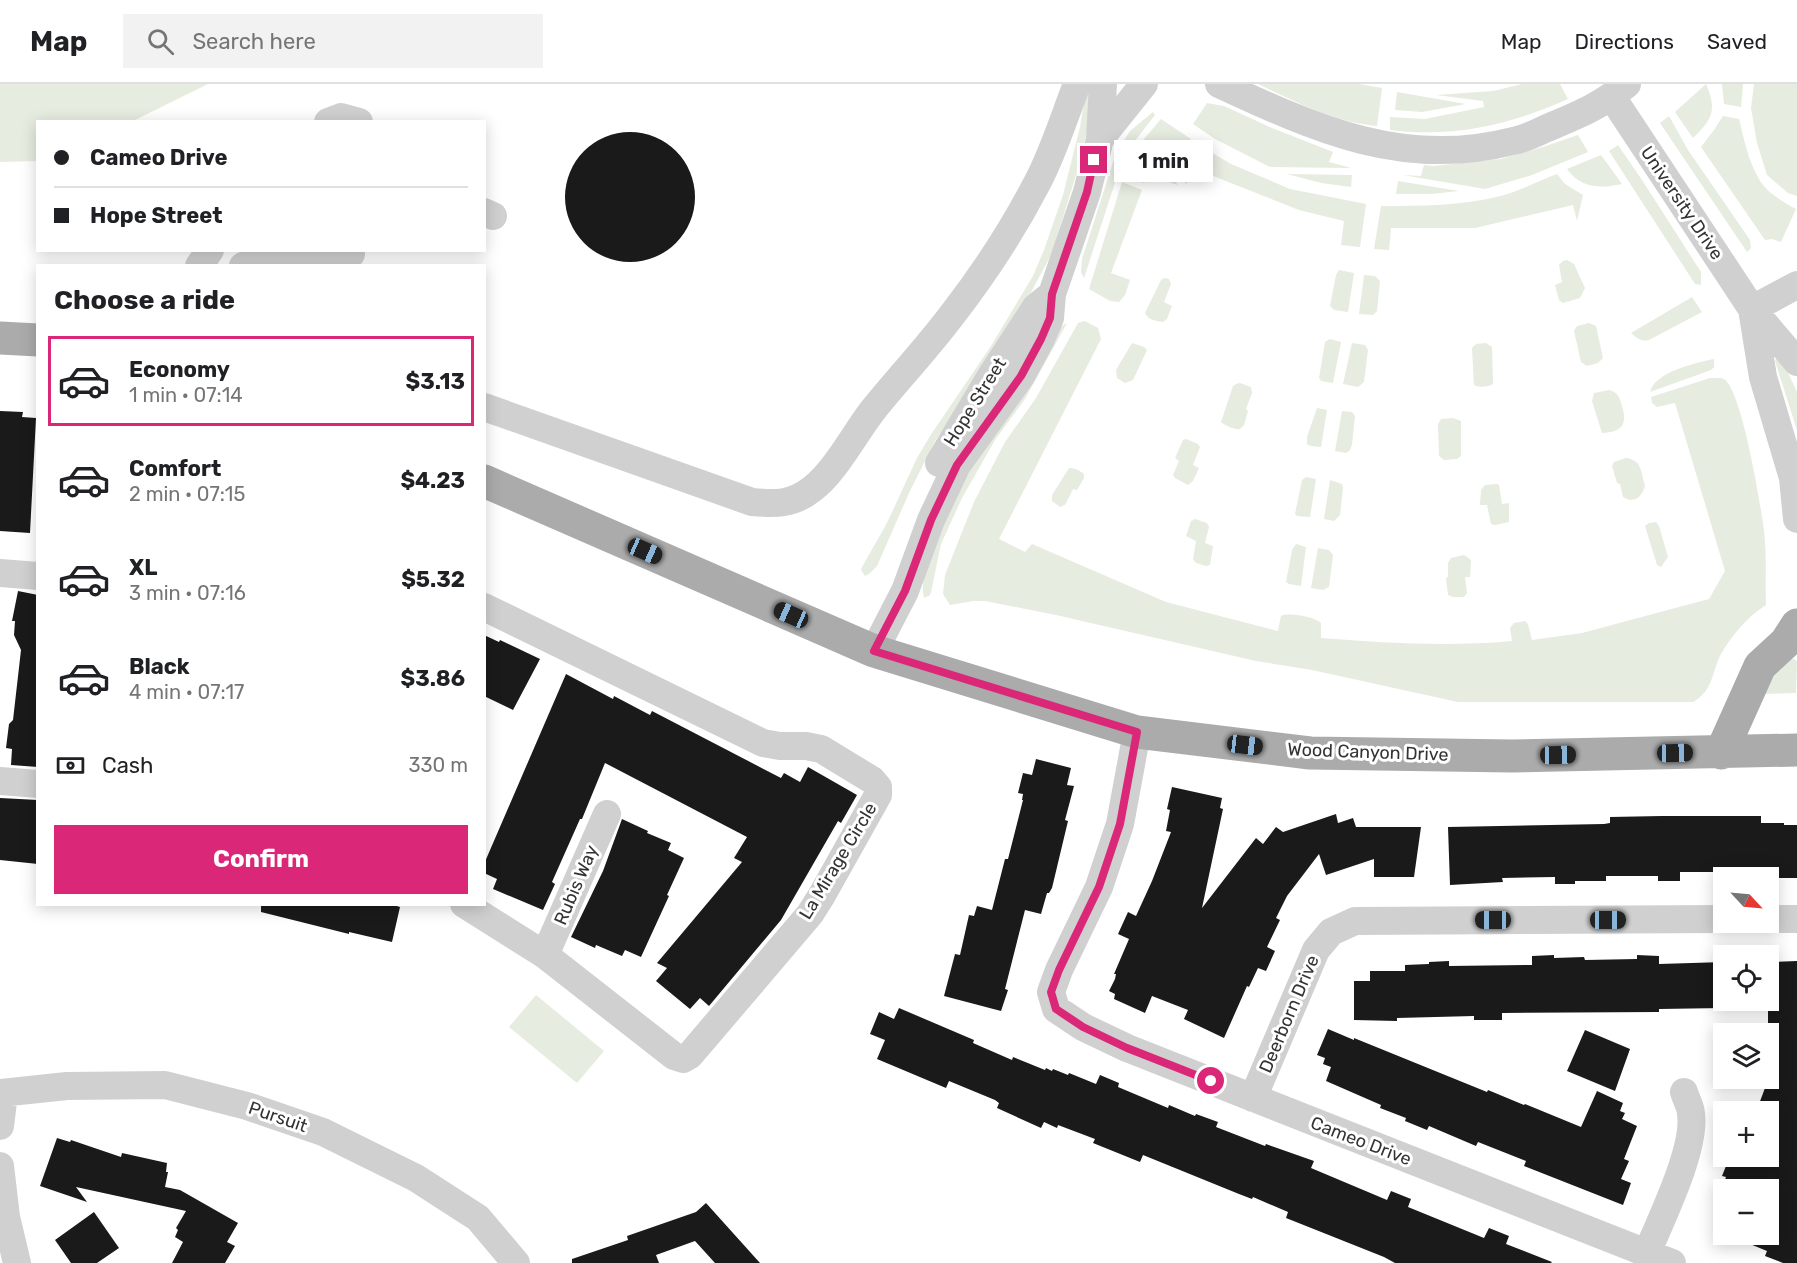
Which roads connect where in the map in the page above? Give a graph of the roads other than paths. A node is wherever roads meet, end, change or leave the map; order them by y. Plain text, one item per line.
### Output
1 (1077, 84) edge
2 (1103, 84) edge
3 (1144, 84) edge
4 (1219, 84) edge
5 (1619, 90) edge
6 (333, 120) edge
7 (352, 120) edge
8 (1100, 139) junction
9 (351, 254) dead end
10 (247, 264) edge
11 (1797, 285) edge
12 (1752, 309) junction
13 (0, 338) edge
14 (36, 340) edge
15 (1797, 362) edge
16 (486, 408) edge
17 (486, 482) edge
18 (1797, 519) edge
19 (0, 573) edge
20 (36, 576) edge
21 (486, 609) edge
22 (1797, 625) edge
23 (874, 651) junction
24 (1137, 732) junction
25 (1797, 750) edge
26 (1721, 753) junction
27 (0, 781) edge
28 (36, 784) edge
29 (607, 814) dead end
30 (467, 906) edge
31 (1713, 919) edge
32 (1779, 919) edge
33 (1797, 919) edge
34 (545, 955) junction
35 (1684, 1092) dead end
36 (2, 1093) edge
37 (1253, 1098) junction
38 (0, 1126) edge
39 (0, 1166) edge
40 (1660, 1258) edge
41 (17, 1263) edge
42 (516, 1263) edge

1 - 16 street
2 - 8 street
3 - 8 street, Hope Street
4 - 5 street
5 - 12 street, University Drive
6 - 7 street
8 - 23 street, Hope Street
9 - 10 street
11 - 12 street
12 - 15 street, University Drive
12 - 18 street, University Drive
13 - 14 main road
17 - 23 main road, Wood Canyon Drive
19 - 20 street
21 - 34 street, La Mirage Circle
22 - 26 main road
23 - 24 main road, Wood Canyon Drive
24 - 26 main road, Wood Canyon Drive
24 - 37 street, Cameo Drive
25 - 26 main road, Wood Canyon Drive
27 - 28 street
29 - 34 street, Rubis Way
30 - 34 street, La Mirage Circle
31 - 37 street, Deerborn Drive
32 - 33 street
35 - 40 street
36 - 38 street
36 - 42 street, Pursuit
37 - 40 street, Cameo Drive
39 - 41 street

